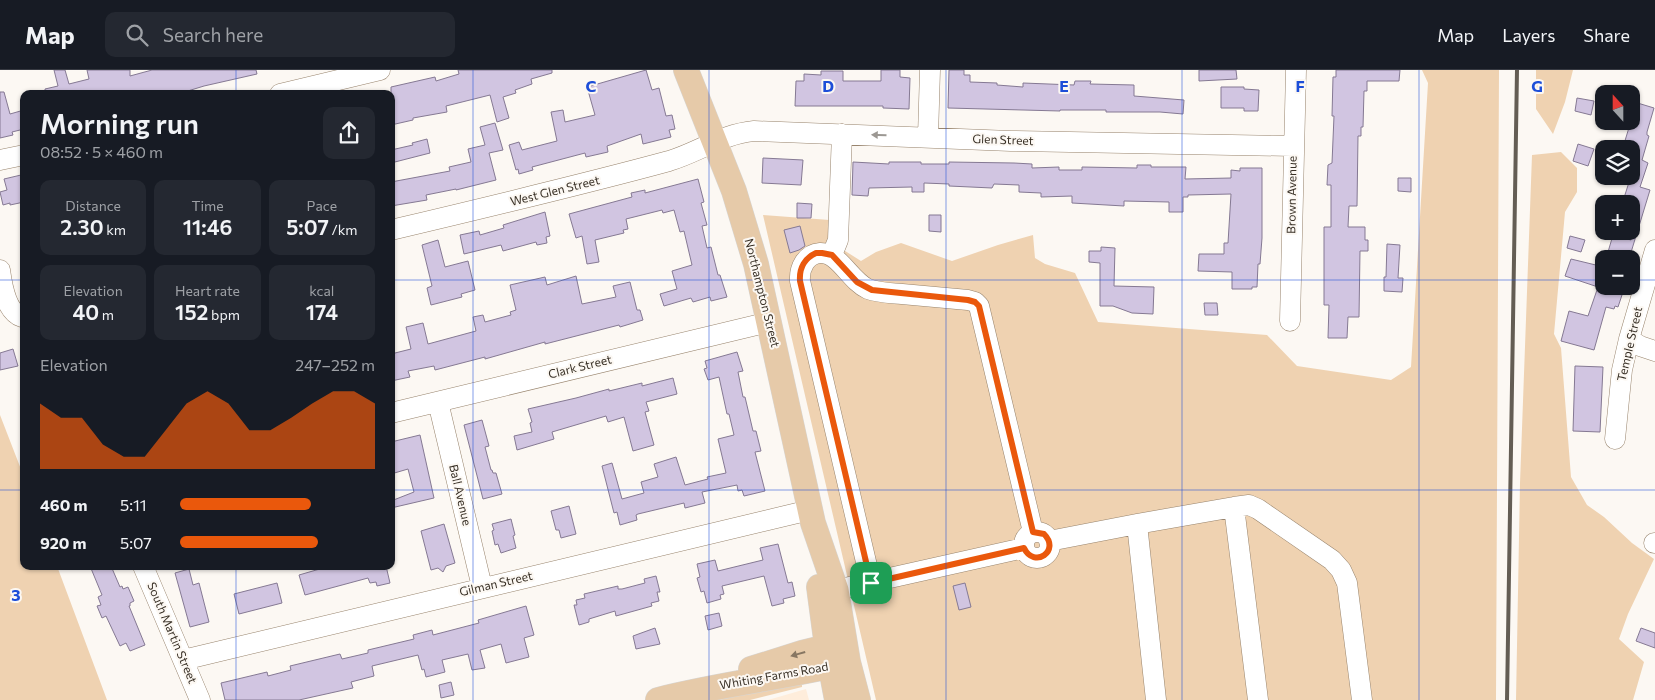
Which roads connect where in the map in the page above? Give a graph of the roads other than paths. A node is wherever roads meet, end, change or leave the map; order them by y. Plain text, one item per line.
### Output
1 (380, 70) edge
2 (686, 70) edge
3 (930, 70) edge
4 (1296, 70) edge
5 (297, 90) edge
6 (842, 134) junction
7 (928, 137) junction
8 (715, 141) junction
9 (1293, 146) junction
10 (20, 156) edge
11 (0, 160) edge
12 (395, 229) edge
13 (1655, 250) edge
14 (832, 255) junction
15 (0, 270) edge
16 (20, 315) edge
17 (20, 318) edge
18 (1290, 321) dead end
19 (770, 322) junction
20 (0, 324) edge
21 (1629, 339) junction
22 (1655, 351) edge
23 (438, 402) junction
24 (395, 412) edge
25 (1615, 439) dead end
26 (1234, 507) junction
27 (812, 516) junction
28 (1137, 524) junction
29 (1036, 541) junction
30 (145, 570) edge
31 (871, 583) junction
32 (482, 587) junction
33 (836, 590) junction
34 (838, 655) junction
35 (183, 660) junction
36 (200, 700) edge
37 (658, 700) edge
38 (837, 700) edge
39 (858, 700) edge
40 (1156, 700) edge
41 (1258, 700) edge
42 (1362, 700) edge

1 - 5 street
2 - 8 main road, Northampton Street
3 - 7 street
4 - 9 street, Brown Avenue
7 -> 6 street, Glen Street
6 - 8 street, Glen Street
6 - 14 street
7 - 9 street, Glen Street
8 - 12 street, West Glen Street
8 - 19 main road, Northampton Street
9 - 18 street, Brown Avenue
10 - 11 street
13 - 21 street, Temple Street
14 - 29 street
14 - 31 street
15 - 16 street
17 - 20 street
19 - 23 street, Clark Street
19 - 27 main road, Northampton Street
21 - 22 street
21 - 25 street, Temple Street
23 - 24 street, Clark Street
23 - 32 street, Ball Avenue
26 - 28 street
26 - 41 street
26 - 42 street
27 - 32 street, Gilman Street
27 - 33 main road, Northampton Street
27 - 34 main road, Northampton Street
28 - 29 street
28 - 40 street
29 - 31 street
30 - 35 street, South Martin Street
31 - 33 street
32 - 35 street, Gilman Street
33 - 34 main road, Northampton Street
34 - 37 main road, Whiting Farms Road
34 - 38 main road, Northampton Street
34 - 39 main road, Northampton Street
35 - 36 street, South Martin Street

